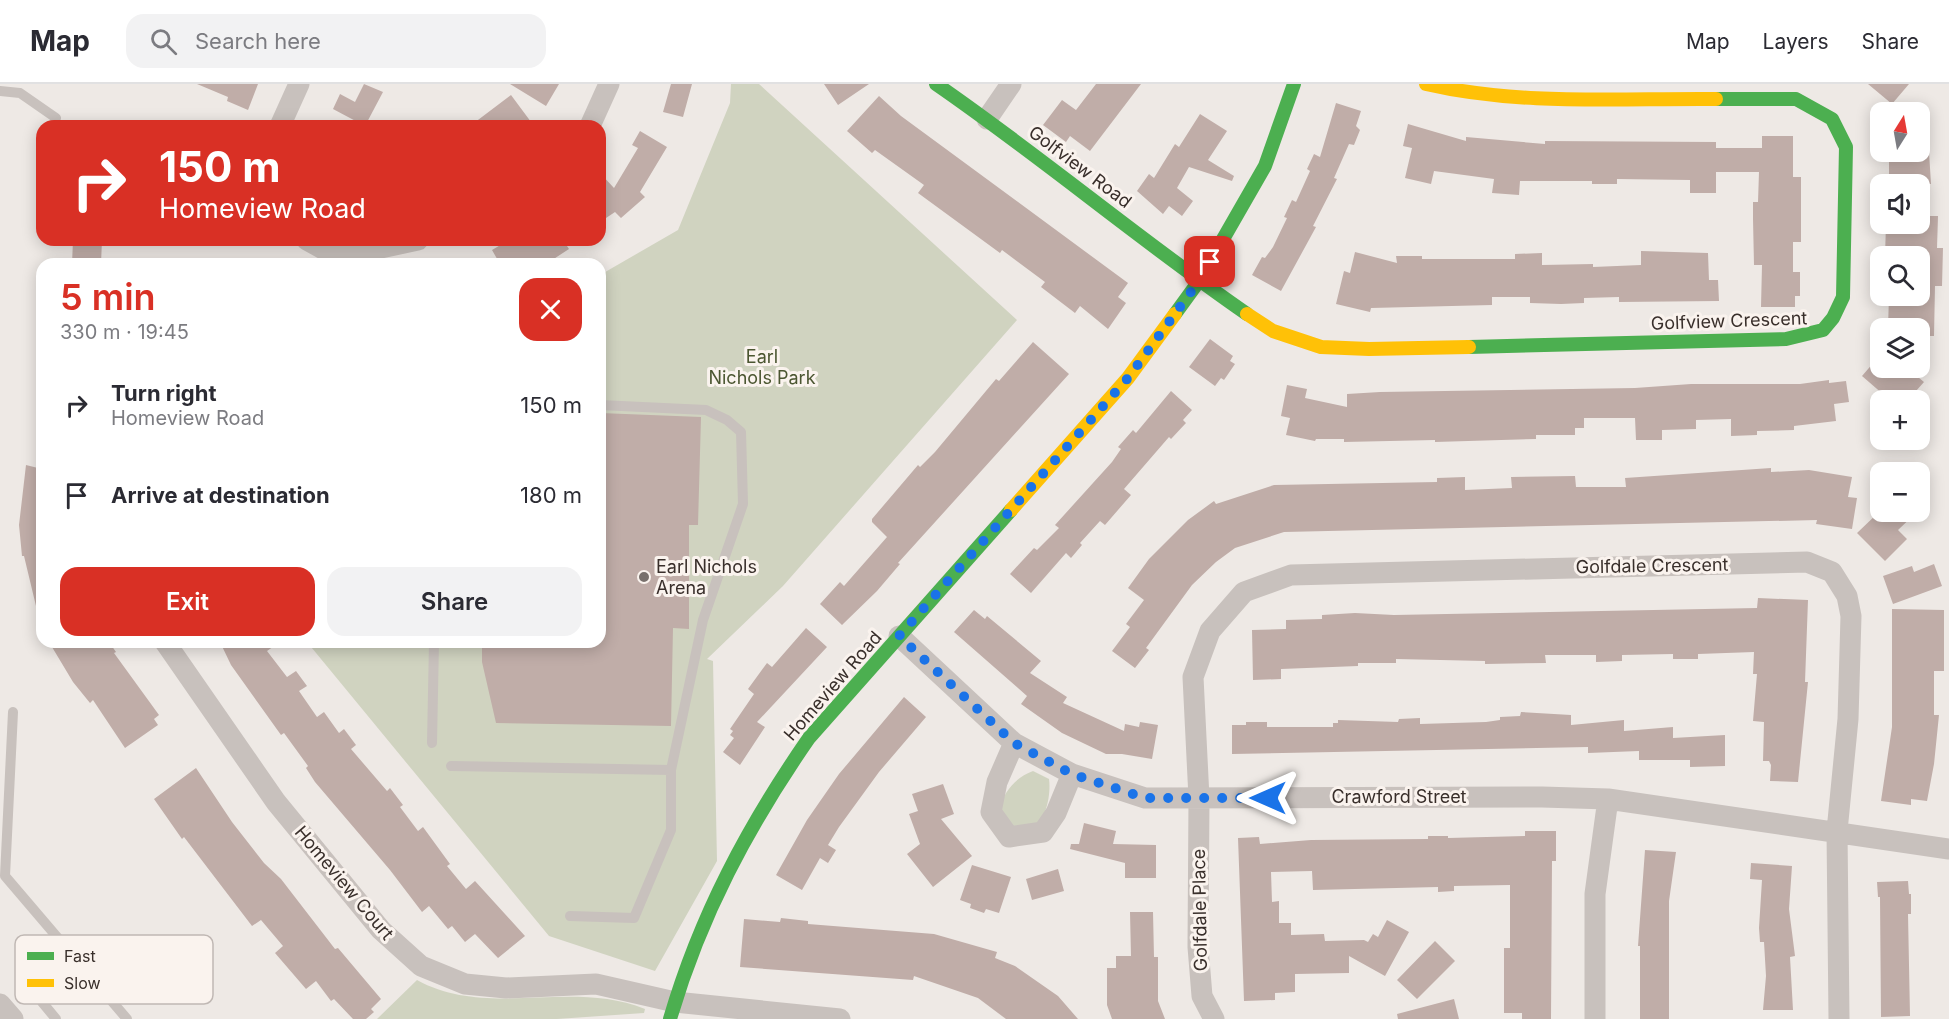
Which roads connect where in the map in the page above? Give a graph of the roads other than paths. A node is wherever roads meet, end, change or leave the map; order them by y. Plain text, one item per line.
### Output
1 (299, 84) edge
2 (609, 84) edge
3 (936, 84) edge
4 (1011, 84) edge
5 (1294, 84) edge
6 (1426, 84) edge
7 (0, 92) edge
8 (56, 118) dead end
9 (987, 119) junction
10 (283, 120) edge
11 (593, 120) edge
12 (318, 246) edge
13 (390, 246) edge
14 (1199, 281) junction
15 (606, 405) edge
16 (899, 636) junction
17 (169, 648) edge
18 (434, 648) edge
19 (13, 712) dead end
20 (432, 743) dead end
21 (1014, 743) junction
22 (451, 766) dead end
23 (671, 770) junction
24 (1072, 774) junction
25 (1199, 798) junction
26 (1608, 799) junction
27 (1837, 831) junction
28 (1949, 849) edge
29 (570, 915) dead end
30 (55, 935) edge
31 (0, 1004) edge
32 (44, 1004) edge
33 (114, 1004) edge
34 (672, 1011) edge
35 (13, 1019) edge
36 (56, 1019) edge
37 (127, 1019) edge
38 (840, 1019) edge
39 (1214, 1019) edge
40 (1595, 1019) edge
41 (1839, 1019) edge

1 - 10 street
2 - 11 street
3 - 9 street, Golfview Road
4 - 9 street
5 - 14 street, Homeview Road
6 - 14 street, Golfview Crescent
7 - 8 lane
9 - 14 street, Golfview Road
12 - 13 street
14 - 16 street, Homeview Road
15 - 23 lane
16 - 21 street, Crawford Street
16 - 34 street, Homeview Road
17 - 34 street, Homeview Court
18 - 20 lane
19 - 30 lane
21 - 24 street, Crawford Street
21 - 24 street
22 - 23 lane
23 - 29 lane
24 - 25 street, Crawford Street
25 - 26 street, Crawford Street
25 - 27 street, Golfdale Crescent
25 - 39 street, Golfdale Place
26 - 27 street, Crawford Street
26 - 40 street
27 - 28 street, Crawford Street
27 - 41 street, Golfdale Crescent
31 - 35 street
32 - 36 lane
33 - 37 lane
34 - 38 street, Homeview Court

